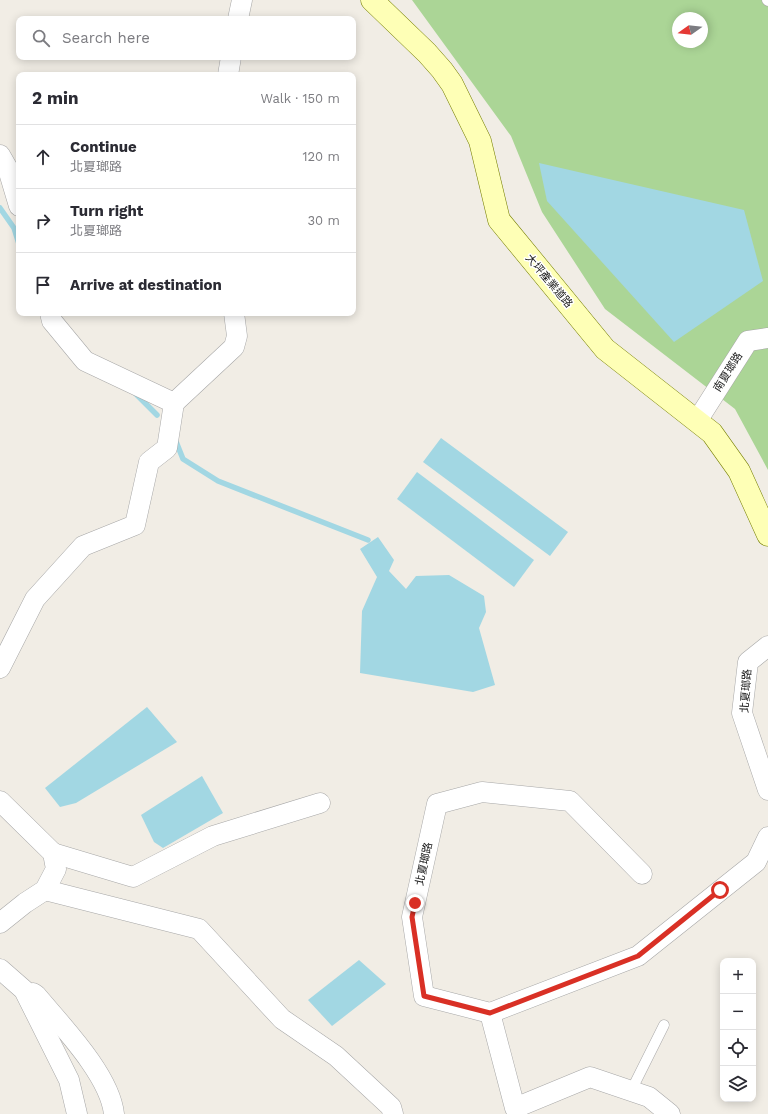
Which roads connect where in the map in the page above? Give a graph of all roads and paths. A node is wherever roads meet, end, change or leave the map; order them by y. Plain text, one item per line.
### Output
1 (242, 0) edge
2 (372, 0) edge
3 (239, 16) edge
4 (230, 60) edge
5 (228, 72) edge
6 (0, 156) edge
7 (16, 196) edge
8 (51, 316) edge
9 (235, 316) edge
10 (768, 338) edge
11 (174, 403) junction
12 (697, 421) junction
13 (768, 535) edge
14 (768, 646) edge
15 (0, 668) edge
16 (768, 790) edge
17 (0, 801) edge
18 (320, 803) dead end
19 (768, 837) edge
20 (53, 853) junction
21 (642, 874) dead end
22 (46, 890) junction
23 (0, 923) edge
24 (0, 970) edge
25 (24, 990) junction
26 (490, 1013) junction
27 (664, 1025) dead end
28 (631, 1091) junction
29 (513, 1111) edge
30 (77, 1114) edge
31 (114, 1114) edge
32 (393, 1114) edge
33 (670, 1114) edge

1 - 3 street
2 - 12 street, 大坪產業道路
4 - 5 street
6 - 7 street
8 - 11 street
9 - 11 street
10 - 12 street, 南夏瑯路
11 - 15 street
12 - 13 street, 大坪產業道路
14 - 16 street, 北夏瑯路
17 - 20 street
18 - 20 street
19 - 26 street
20 - 22 street
21 - 26 street, 北夏瑯路
22 - 23 street
22 - 32 street
24 - 25 street
25 - 30 street
25 - 31 street
26 - 29 street
27 - 28 lane
28 - 29 street
28 - 33 street

